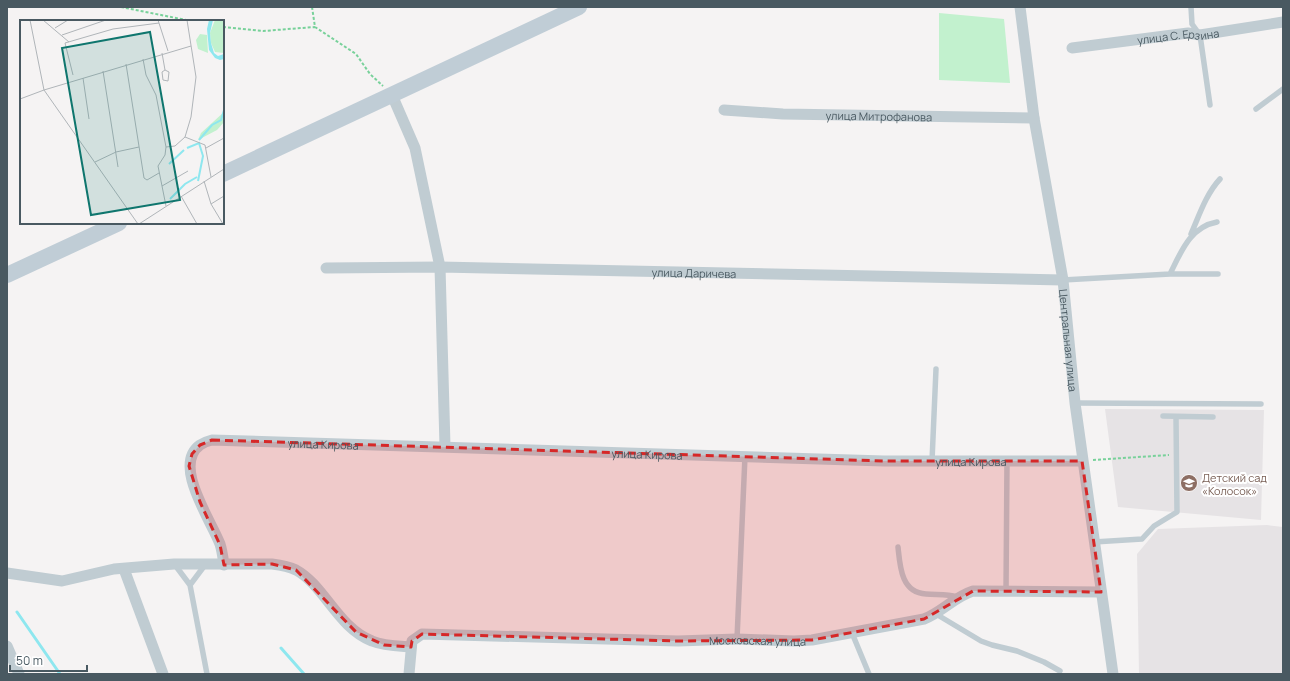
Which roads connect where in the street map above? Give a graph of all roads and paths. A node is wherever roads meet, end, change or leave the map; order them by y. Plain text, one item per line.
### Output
1 (121, 7) edge
2 (312, 7) edge
3 (579, 7) edge
4 (1020, 7) edge
5 (1191, 7) edge
6 (186, 20) edge
7 (1283, 22) edge
8 (224, 27) edge
9 (315, 27) junction
10 (1200, 35) junction
11 (1072, 48) dead end
12 (1283, 89) edge
13 (392, 95) junction
14 (1210, 105) dead end
15 (1256, 109) dead end
16 (724, 110) dead end
17 (1034, 118) junction
18 (224, 174) edge
19 (1220, 179) dead end
20 (1217, 222) dead end
21 (117, 224) edge
22 (1188, 240) junction
23 (440, 267) junction
24 (326, 268) dead end
25 (1170, 274) junction
26 (1218, 274) dead end
27 (7, 275) edge
28 (1062, 280) junction
29 (936, 369) dead end
30 (1075, 403) junction
31 (1260, 404) dead end
32 (1163, 416) dead end
33 (1176, 417) junction
34 (1213, 417) dead end
35 (445, 446) junction
36 (1176, 455) junction
37 (744, 456) junction
38 (932, 461) junction
39 (1007, 461) junction
40 (1082, 461) junction
41 (1094, 542) junction
42 (898, 548) dead end
43 (174, 564) junction
44 (205, 565) junction
45 (224, 565) junction
46 (124, 568) junction
47 (7, 573) edge
48 (190, 585) junction
49 (1006, 592) junction
50 (1101, 592) junction
51 (958, 598) junction
52 (936, 614) junction
53 (852, 633) junction
54 (738, 639) junction
55 (7, 646) edge
56 (411, 647) junction
57 (1060, 671) dead end
58 (19, 674) edge
59 (163, 674) edge
60 (207, 674) edge
61 (409, 674) edge
62 (869, 674) edge
63 (1113, 674) edge

1 - 6 path
2 - 9 path
3 - 13 main road
4 - 17 street, Центральная улица
5 - 10 lane
7 - 10 street, улица С. Ерзина
8 - 9 path
9 - 13 path
10 - 11 street, улица С. Ерзина
10 - 14 lane
12 - 15 lane
13 - 18 main road
13 - 23 street
16 - 17 street, улица Митрофанова
17 - 28 street, Центральная улица
19 - 22 lane
20 - 22 lane
21 - 27 main road
22 - 25 lane
23 - 24 street, улица Даричева
23 - 28 street, улица Даричева
23 - 35 street
25 - 26 lane
25 - 28 lane
28 - 30 street, Центральная улица
29 - 38 lane
30 - 31 lane
30 - 40 street, Центральная улица
32 - 33 lane
33 - 34 lane
33 - 36 lane
35 - 37 street, улица Кирова
35 - 45 street, улица Кирова
36 - 40 path
36 - 41 lane
37 - 38 street, улица Кирова
37 - 54 lane
38 - 39 street, улица Кирова
39 - 40 street, улица Кирова
39 - 49 lane
40 - 41 street, Центральная улица
41 - 50 street, Центральная улица
42 - 51 lane
43 - 44 street
43 - 46 street
43 - 48 lane
44 - 45 street
44 - 48 lane
45 - 56 street
46 - 47 street
46 - 59 street
48 - 60 lane
49 - 50 street, Московская улица
49 - 51 street, Московская улица
50 - 63 street, Центральная улица
51 - 52 street, Московская улица
52 - 53 street, Московская улица
52 - 57 lane
53 - 54 street, Московская улица
53 - 62 lane
54 - 56 street, Московская улица
55 - 58 street
56 - 61 street

